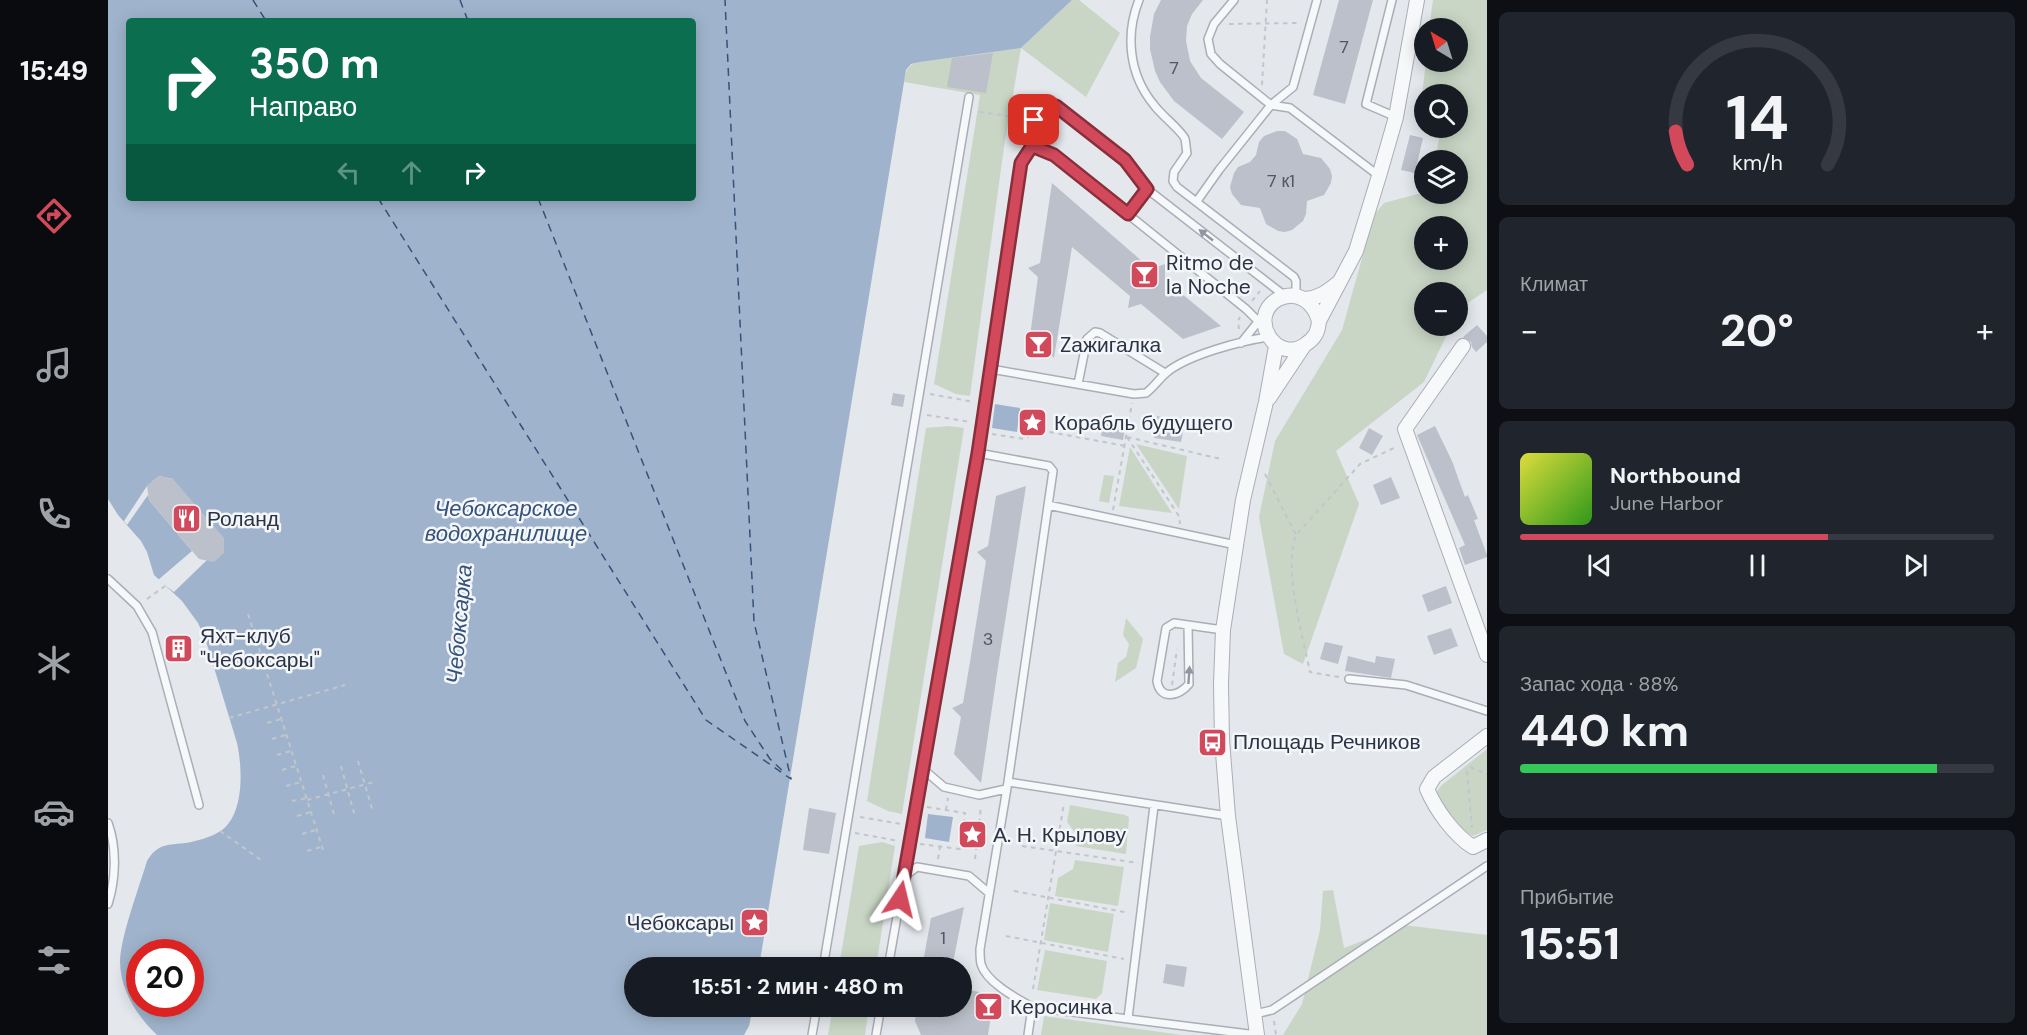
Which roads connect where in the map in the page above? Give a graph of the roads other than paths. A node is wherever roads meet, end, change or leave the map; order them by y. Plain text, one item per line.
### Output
1 (1139, 0) edge
2 (1234, 0) edge
3 (1317, 0) edge
4 (1392, 0) edge
5 (1417, 0) edge
6 (969, 97) dead end
7 (1271, 105) junction
8 (1396, 117) junction
9 (1032, 146) junction
10 (1379, 176) junction
11 (1147, 189) junction
12 (1197, 201) junction
13 (1128, 214) junction
14 (1342, 279) junction
15 (1295, 297) junction
16 (1319, 321) junction
17 (1267, 328) junction
18 (1241, 343) junction
19 (1462, 346) dead end
20 (1303, 347) junction
21 (991, 369) junction
22 (1165, 373) junction
23 (1078, 384) junction
24 (1266, 402) junction
25 (978, 453) junction
26 (1048, 505) junction
27 (1236, 545) junction
28 (108, 579) edge
29 (1188, 626) junction
30 (1223, 630) junction
31 (1487, 655) edge
32 (1349, 679) road end
33 (1487, 711) edge
34 (1487, 736) edge
35 (923, 769) junction
36 (1007, 785) junction
37 (199, 805) dead end
38 (1154, 806) junction
39 (1228, 816) junction
40 (108, 823) edge
41 (1487, 840) edge
42 (1487, 866) edge
43 (904, 876) junction
44 (989, 893) junction
45 (108, 904) edge
46 (825, 957) edge
47 (890, 957) edge
48 (1032, 1006) junction
49 (1254, 1014) junction
50 (815, 1017) edge
51 (879, 1017) edge
52 (1128, 1018) junction
53 (812, 1035) edge
54 (876, 1035) edge
55 (1028, 1035) edge
56 (1257, 1035) edge

1 - 12 lane
2 - 7 lane
3 - 7 lane
4 - 8 lane
5 - 8 street
6 - 46 lane
7 - 10 lane
7 - 12 lane
8 - 10 street
9 - 11 lane
9 - 13 lane
9 - 21 lane
10 - 14 street
11 - 13 lane
15 -> 11 lane
12 - 15 lane
13 - 17 lane
14 - 15 street
14 - 16 street
15 - 16 street
15 - 17 street
16 - 20 street
17 - 18 lane
17 - 18 lane
17 - 20 street
17 - 24 street
18 - 22 lane
19 - 31 street
20 - 24 street
21 - 23 lane
21 - 25 lane
22 - 23 lane
22 - 23 lane
24 - 27 street
25 - 26 lane
25 - 35 lane
26 - 27 lane
26 - 36 lane
27 - 30 street
28 - 37 lane
29 -> 29 lane
29 - 30 lane
30 - 39 street
32 - 33 lane
34 - 41 street
35 - 36 lane
35 - 43 lane
36 - 38 lane
36 - 44 lane
38 - 39 lane
38 - 52 lane
39 - 49 street
40 - 45 lane
42 - 49 lane
43 - 44 lane
43 - 47 lane
44 - 48 lane
48 - 52 lane
48 - 55 lane
49 - 56 street
50 - 53 lane
51 - 54 lane
52 - 56 lane

